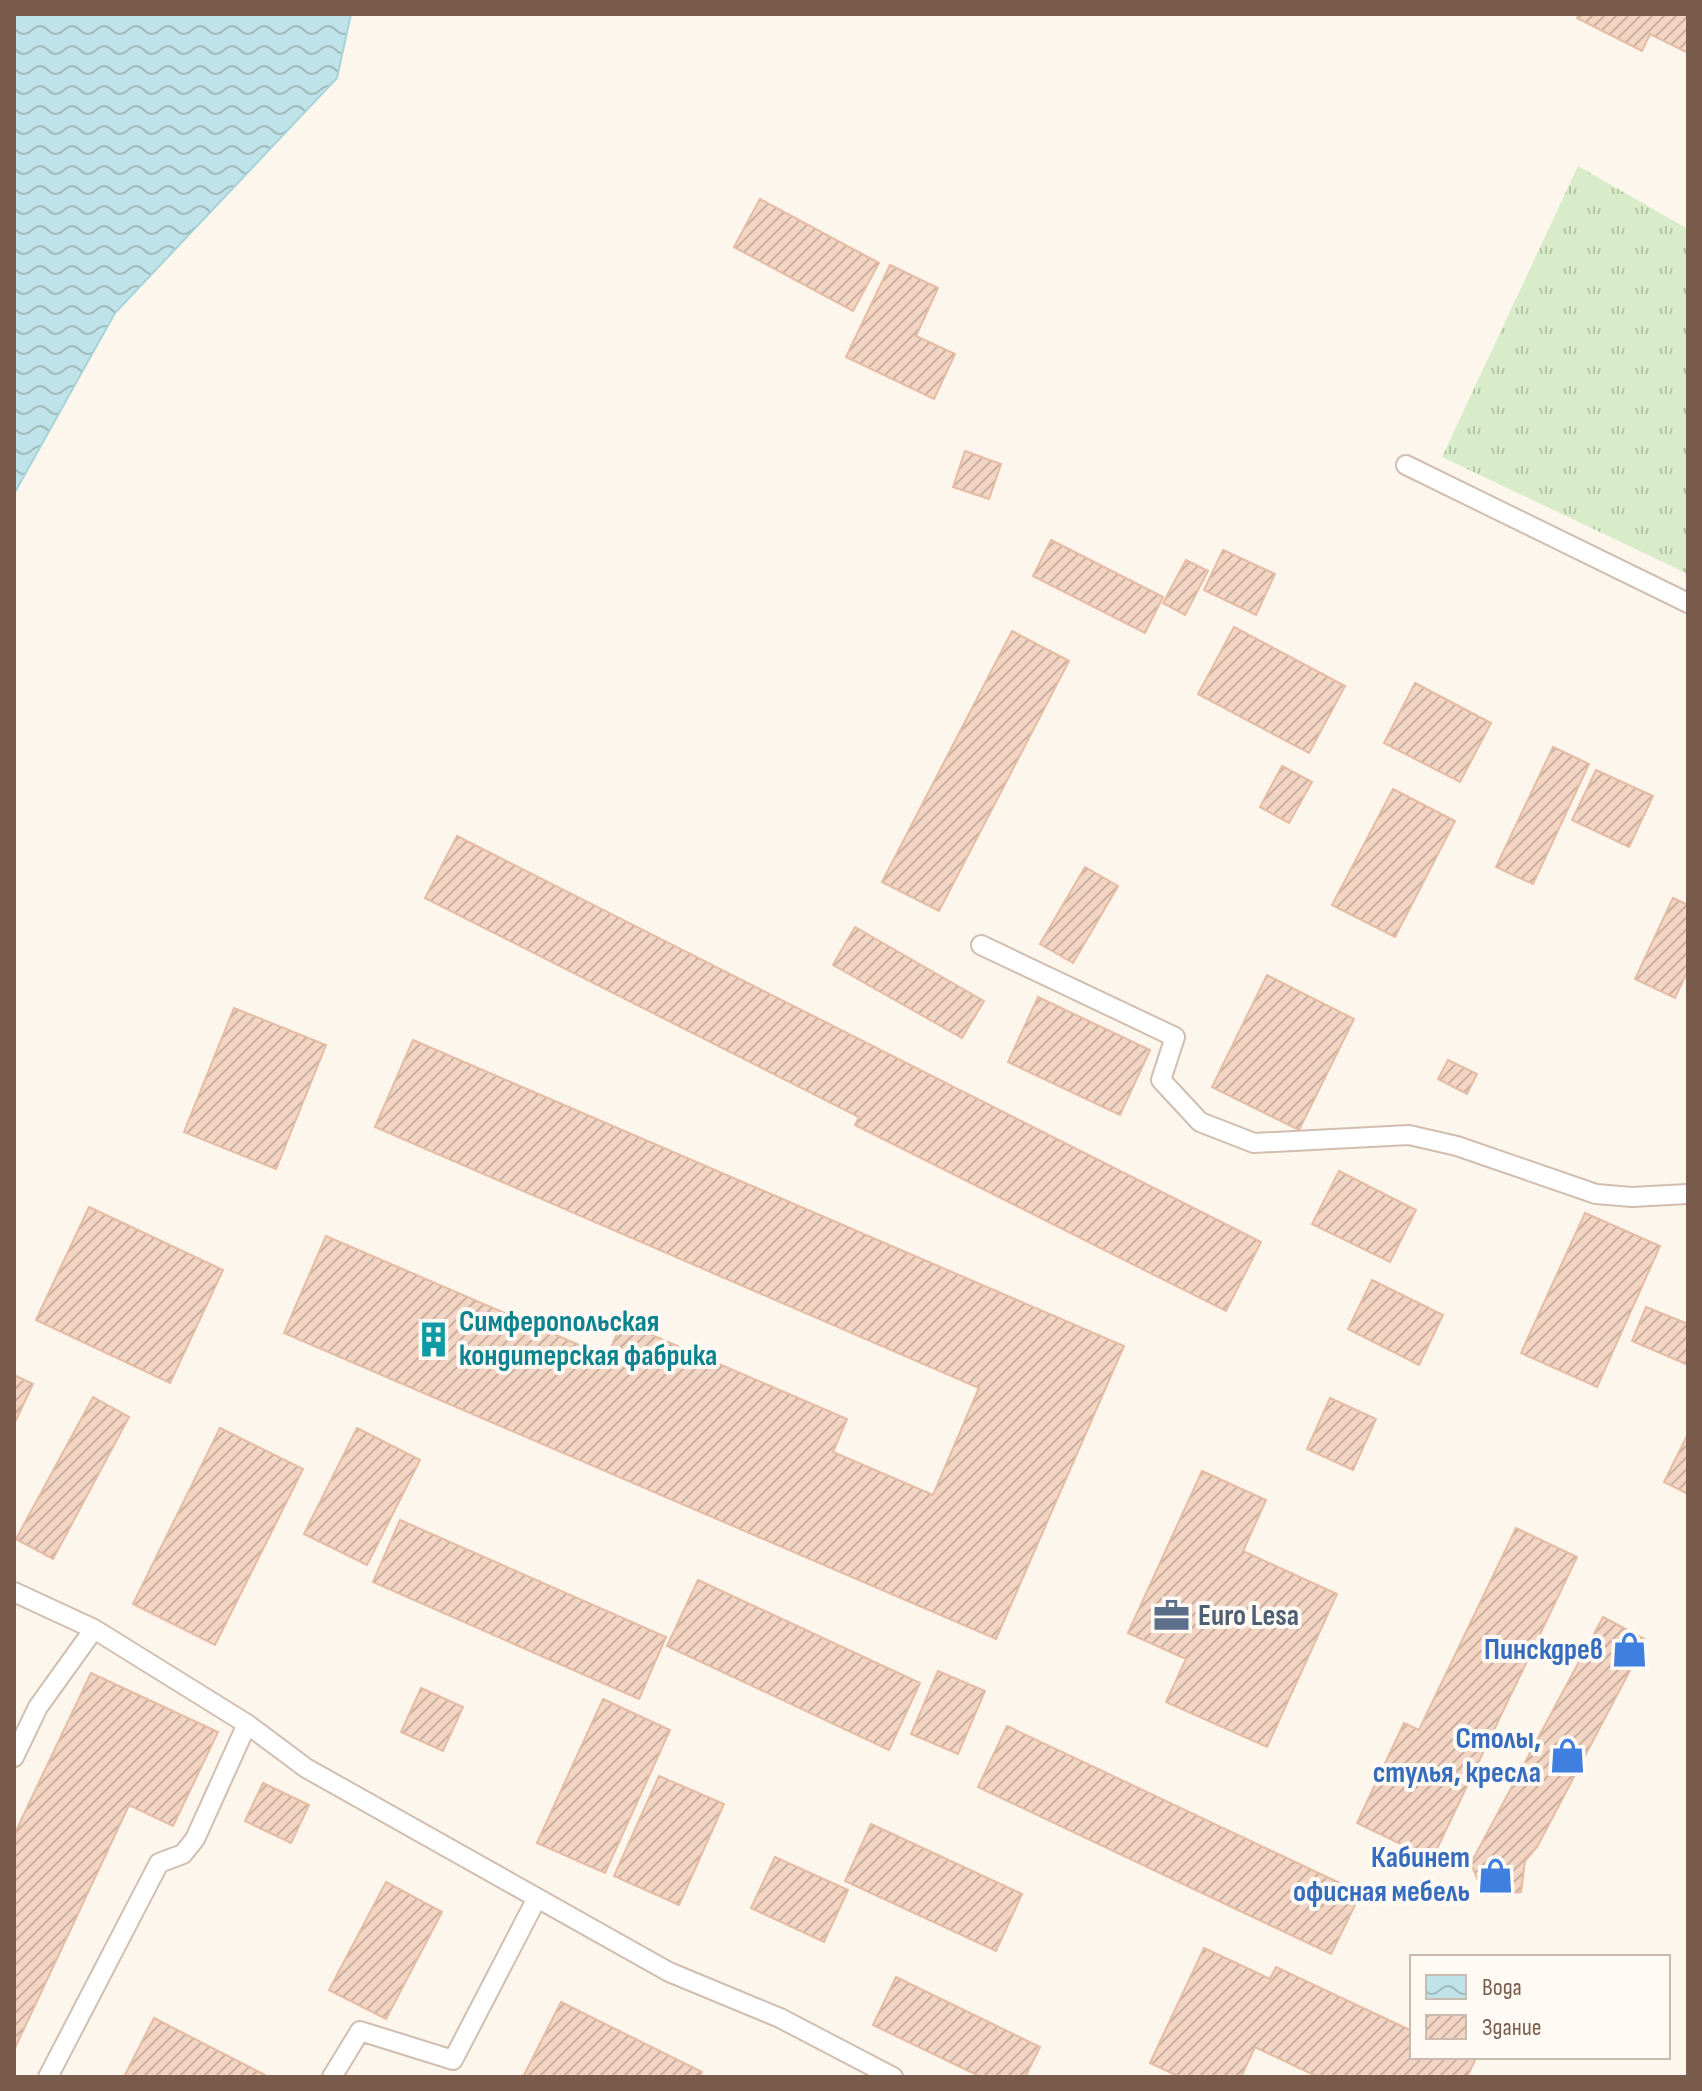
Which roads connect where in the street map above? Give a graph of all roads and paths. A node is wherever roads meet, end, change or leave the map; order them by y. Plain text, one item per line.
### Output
1 (1406, 465) dead end
2 (1688, 603) edge
3 (981, 945) dead end
4 (1688, 1194) edge
5 (14, 1592) edge
6 (94, 1629) junction
7 (247, 1724) junction
8 (14, 1757) edge
9 (537, 1898) junction
10 (48, 2077) edge
11 (332, 2077) edge
12 (893, 2077) edge

1 - 2 lane
3 - 4 lane
5 - 6 lane
6 - 7 lane
6 - 8 lane
7 - 9 lane
7 - 10 lane
9 - 11 lane
9 - 12 lane

